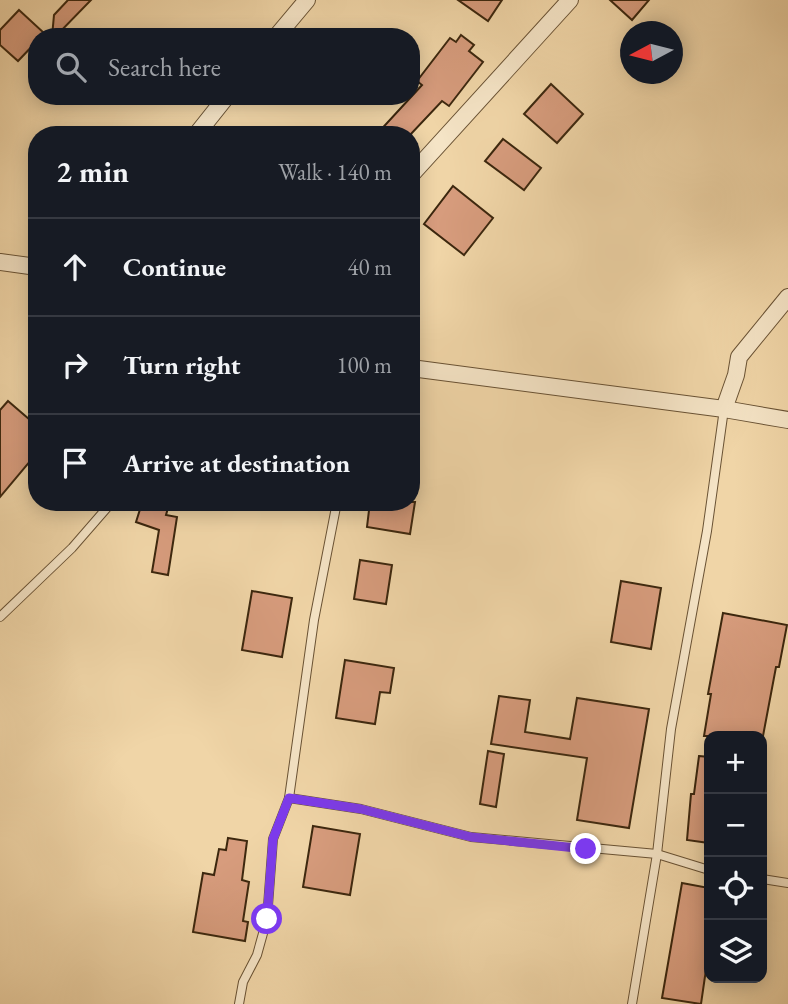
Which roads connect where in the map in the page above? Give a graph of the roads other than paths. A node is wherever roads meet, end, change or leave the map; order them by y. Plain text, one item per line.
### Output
1 (307, 0) edge
2 (570, 0) edge
3 (284, 28) edge
4 (220, 105) edge
5 (203, 126) edge
6 (420, 165) edge
7 (0, 261) edge
8 (28, 266) edge
9 (788, 297) edge
10 (420, 369) edge
11 (723, 409) junction
12 (788, 420) edge
13 (104, 511) edge
14 (335, 511) edge
15 (0, 617) edge
16 (289, 798) junction
17 (657, 854) junction
18 (704, 868) edge
19 (767, 880) edge
20 (788, 883) edge
21 (239, 1004) edge
22 (632, 1004) edge

1 - 3 street
2 - 6 street
4 - 5 street
7 - 8 street
9 - 11 street
10 - 11 street
11 - 12 street
11 - 17 lane
13 - 15 lane
14 - 16 lane
16 - 17 lane
16 - 21 lane
17 - 18 lane
17 - 22 lane
19 - 20 lane

